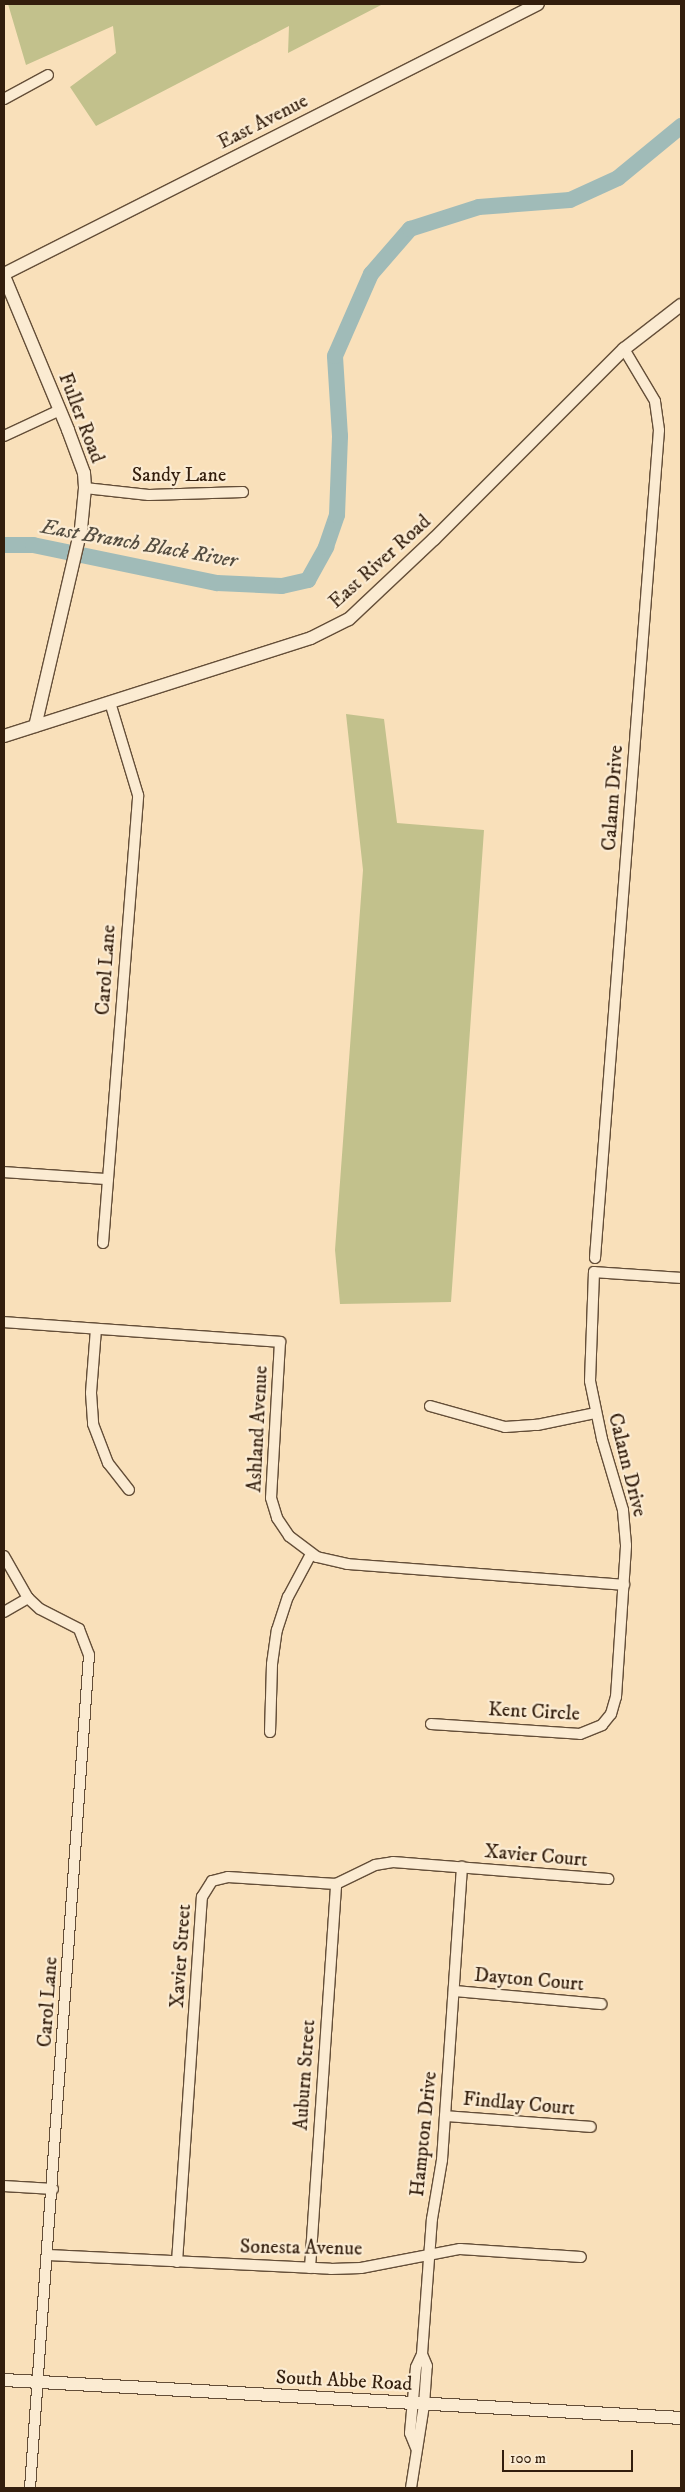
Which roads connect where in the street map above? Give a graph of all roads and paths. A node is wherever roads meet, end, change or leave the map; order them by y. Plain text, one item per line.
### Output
1 (538, 4) edge
2 (48, 75) dead end
3 (4, 98) edge
4 (4, 275) edge
5 (681, 305) edge
6 (624, 349) junction
7 (60, 410) junction
8 (4, 436) edge
9 (85, 488) junction
10 (242, 492) dead end
11 (110, 702) junction
12 (35, 726) junction
13 (4, 736) edge
14 (4, 1172) edge
15 (108, 1179) junction
16 (103, 1243) dead end
17 (595, 1258) dead end
18 (681, 1278) edge
19 (4, 1322) edge
20 (96, 1329) junction
21 (430, 1406) dead end
22 (595, 1414) junction
23 (128, 1490) dead end
24 (311, 1554) junction
25 (4, 1556) edge
26 (624, 1585) junction
27 (28, 1598) junction
28 (4, 1612) edge
29 (616, 1698) joint
30 (431, 1724) dead end
31 (270, 1732) dead end
32 (462, 1867) junction
33 (608, 1879) dead end
34 (336, 1884) junction
35 (454, 1991) junction
36 (600, 2004) dead end
37 (445, 2116) junction
38 (591, 2128) dead end
39 (4, 2186) edge
40 (53, 2189) junction
41 (48, 2255) junction
42 (429, 2255) junction
43 (581, 2257) dead end
44 (176, 2262) junction
45 (310, 2268) junction
46 (4, 2380) edge
47 (39, 2382) junction
48 (418, 2404) junction
49 (681, 2418) edge
50 (30, 2488) edge
51 (411, 2488) edge

1 - 4 street, East Avenue
2 - 3 street
4 - 7 street, Fuller Road
5 - 6 street, East River Road
6 - 11 street, East River Road
6 - 17 street, Calann Drive
7 - 8 street
7 - 9 street, Fuller Road
9 - 10 street, Sandy Lane
9 - 12 street, Fuller Road
11 - 12 street, East River Road
11 - 15 street, Carol Lane
12 - 13 street, East River Road
14 - 15 street
15 - 16 street, Carol Lane
18 - 22 street, Calann Drive
19 - 20 street, Ashland Avenue
20 - 23 street
20 - 24 street, Ashland Avenue
21 - 22 street
22 - 26 street, Calann Drive
24 - 26 street, Ashland Avenue
24 - 31 street
25 - 27 street, Carol Lane
26 - 29 street, Calann Drive
27 - 28 street
27 - 40 street, Carol Lane
29 - 30 street, Kent Circle
32 - 33 street, Xavier Court
32 - 34 street, Xavier Street
32 - 35 street, Hampton Drive
34 - 44 street, Xavier Street
34 - 45 street, Auburn Street
35 - 36 street, Dayton Court
35 - 37 street, Hampton Drive
37 - 38 street, Findlay Court
37 - 42 street, Hampton Drive
39 - 40 street
40 - 41 street, Carol Lane
41 - 44 street, Sonesta Avenue
41 - 47 street, Carol Lane
42 - 43 street, Sonesta Avenue
42 - 45 street, Sonesta Avenue
42 - 48 street, Hampton Drive
44 - 45 street, Sonesta Avenue
46 - 47 street, South Abbe Road
47 - 48 street, South Abbe Road
47 - 50 street, Carol Lane
48 - 49 street, South Abbe Road
48 - 51 street, Hampton Drive

